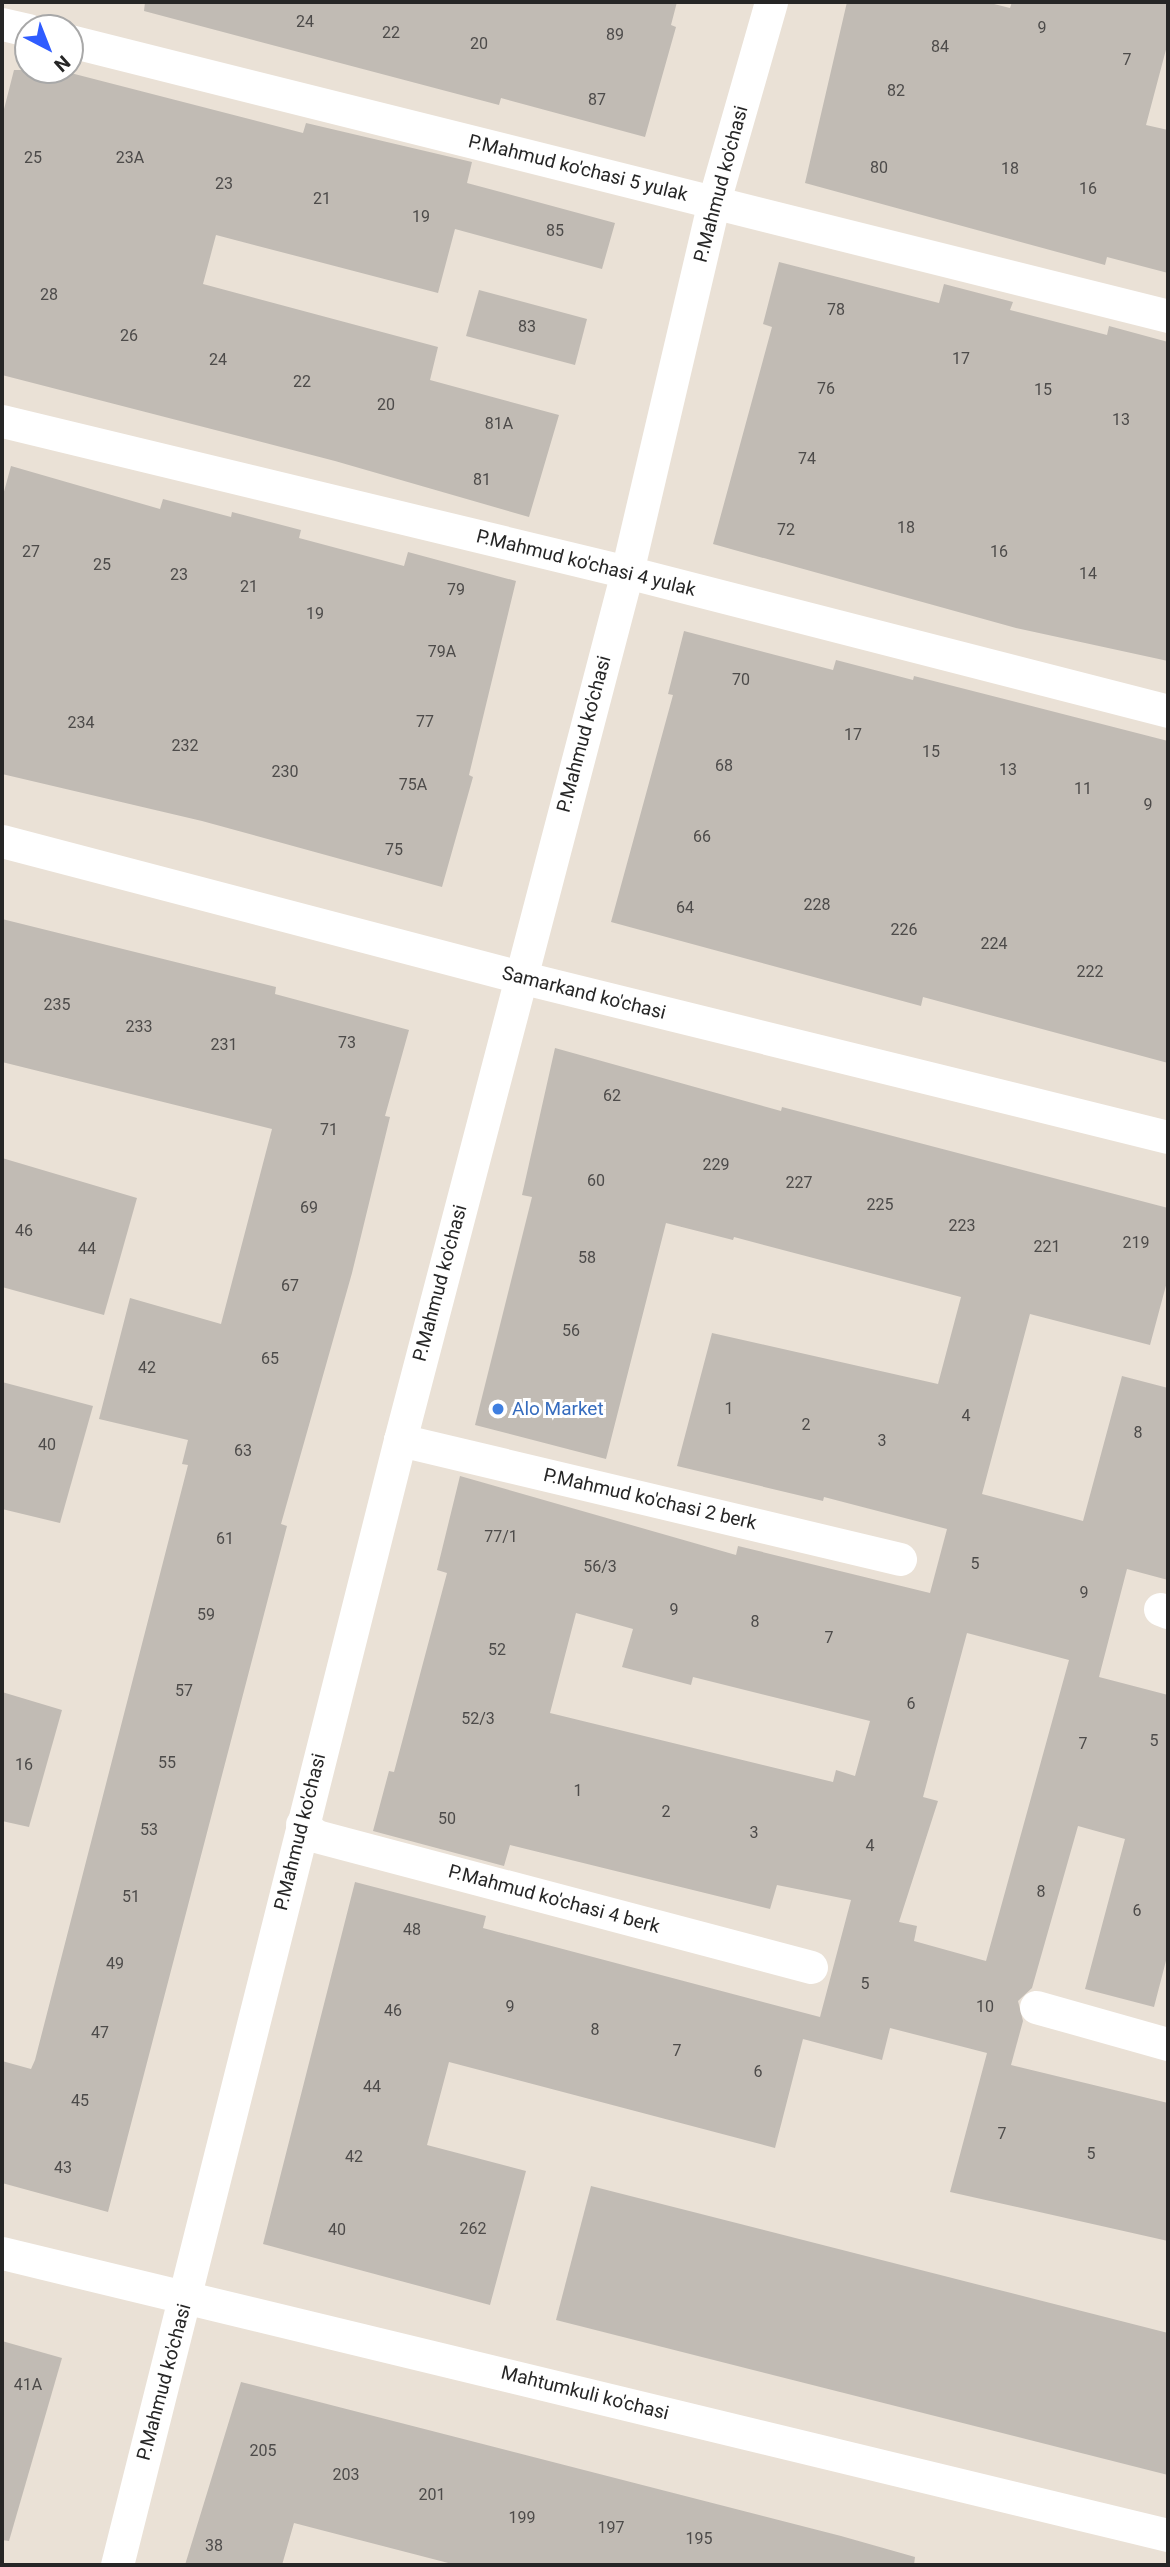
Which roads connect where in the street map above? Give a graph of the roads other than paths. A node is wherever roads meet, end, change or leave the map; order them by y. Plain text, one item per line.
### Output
1 (771, 2) edge
2 (84, 44) edge
3 (714, 201) junction
4 (1168, 316) edge
5 (2, 421) edge
6 (627, 572) junction
7 (1168, 711) edge
8 (2, 841) edge
9 (520, 977) junction
10 (1168, 1137) edge
11 (400, 1440) junction
12 (900, 1559) dead end
13 (302, 1824) junction
14 (811, 1967) dead end
15 (1036, 2007) dead end
16 (1168, 2044) edge
17 (2, 2253) edge
18 (187, 2295) junction
19 (1168, 2535) edge
20 (117, 2565) edge

1 - 3 street, P.Mahmud ko'chasi
2 - 3 street, P.Mahmud ko'chasi 5 yulak
3 - 4 street, P.Mahmud ko'chasi 5 yulak
3 - 6 street, P.Mahmud ko'chasi
5 - 6 street, P.Mahmud ko'chasi 4 yulak
6 - 7 street, P.Mahmud ko'chasi 4 yulak
6 - 9 street, P.Mahmud ko'chasi
8 - 9 street, Samarkand ko'chasi
9 - 10 street, Samarkand ko'chasi
9 - 11 street, P.Mahmud ko'chasi
11 - 12 street, P.Mahmud ko'chasi 2 berk
11 - 13 street, P.Mahmud ko'chasi
13 - 14 street, P.Mahmud ko'chasi 4 berk
13 - 18 street, P.Mahmud ko'chasi
15 - 16 street
17 - 18 street, Mahtumkuli ko'chasi
18 - 19 street, Mahtumkuli ko'chasi
18 - 20 street, P.Mahmud ko'chasi

